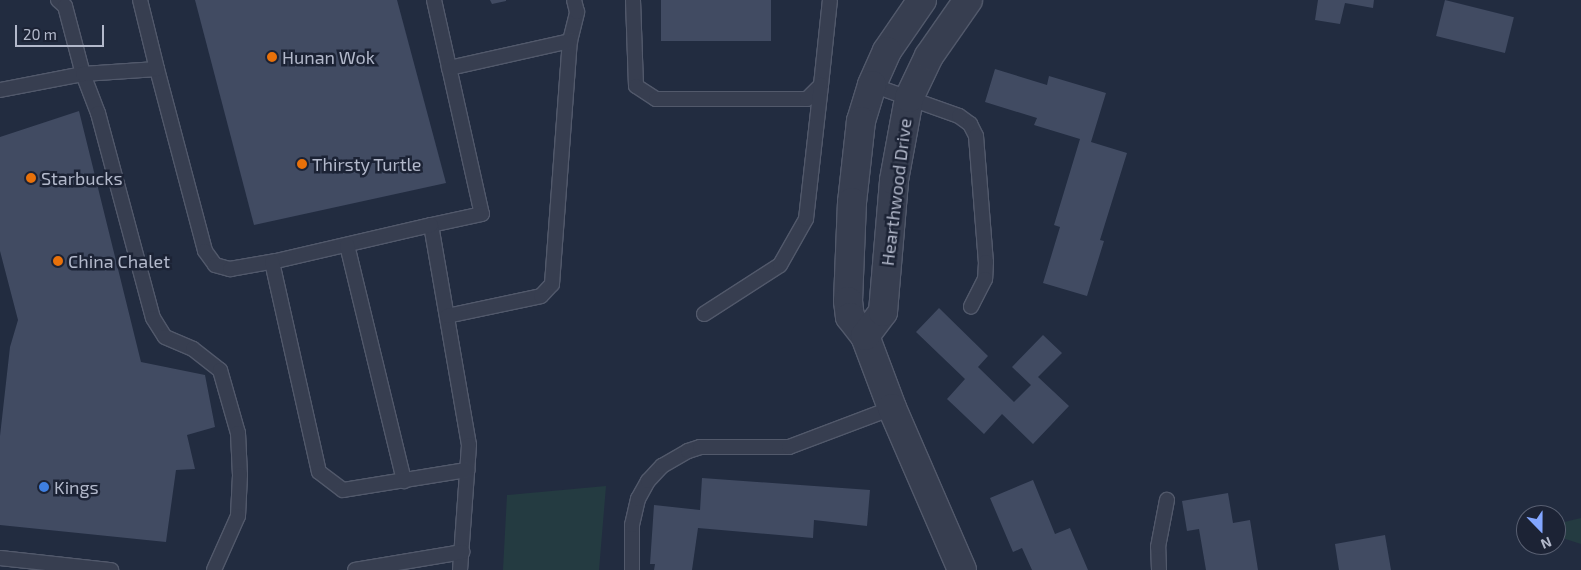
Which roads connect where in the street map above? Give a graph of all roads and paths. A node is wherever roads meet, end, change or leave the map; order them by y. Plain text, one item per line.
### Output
1 (58, 0) edge
2 (140, 0) edge
3 (434, 0) edge
4 (574, 0) edge
5 (633, 0) edge
6 (830, 0) edge
7 (922, 0) edge
8 (968, 0) edge
9 (570, 41) junction
10 (449, 68) junction
11 (157, 69) junction
12 (83, 74) junction
13 (821, 85) junction
14 (872, 85) junction
15 (0, 90) edge
16 (909, 98) junction
17 (431, 225) junction
18 (347, 245) junction
19 (272, 262) junction
20 (971, 307) dead end
21 (704, 314) dead end
22 (447, 316) junction
23 (865, 336) junction
24 (892, 408) junction
25 (467, 470) junction
26 (404, 481) junction
27 (1167, 500) dead end
28 (462, 552) junction
29 (0, 558) edge
30 (111, 570) edge
31 (214, 570) edge
32 (355, 570) edge
33 (460, 570) edge
34 (632, 570) edge
35 (962, 570) edge
36 (1159, 570) edge

1 - 12 lane
2 - 11 lane
3 - 10 lane
4 - 9 lane
5 - 13 lane
6 - 13 lane
7 - 14 street
8 - 16 street, Hearthwood Drive
9 - 10 lane
9 - 22 lane
10 - 17 lane
11 - 12 lane
11 - 19 lane
12 - 15 lane
12 - 31 lane
13 - 21 lane
14 - 16 lane
14 - 23 street
16 - 20 lane
16 - 23 street, Hearthwood Drive
17 - 18 lane
17 - 22 lane
18 - 19 lane
18 - 26 lane
19 - 26 lane
22 - 25 lane
23 - 24 street
24 - 34 lane
24 - 35 street
25 - 26 lane
25 - 28 lane
27 - 36 lane
28 - 32 lane
28 - 33 lane
29 - 30 lane

